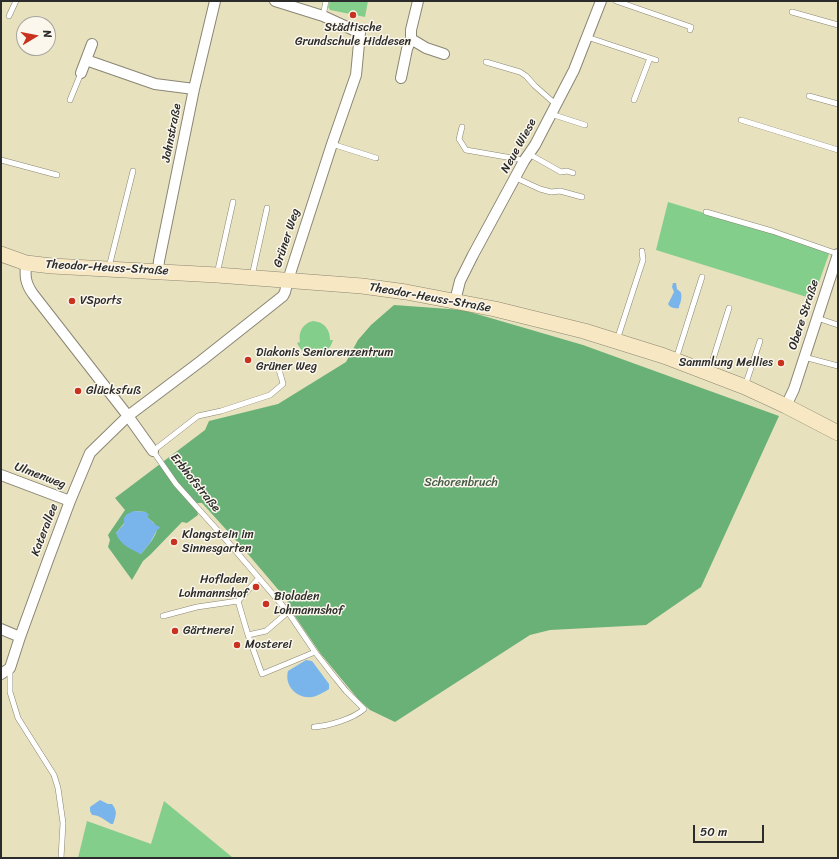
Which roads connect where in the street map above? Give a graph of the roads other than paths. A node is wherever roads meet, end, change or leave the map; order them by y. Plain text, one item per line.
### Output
1 (16, 1) edge
2 (215, 1) edge
3 (326, 1) edge
4 (418, 1) edge
5 (601, 1) edge
6 (616, 1) edge
7 (277, 2) edge
8 (792, 12) dead end
9 (9, 16) dead end
10 (326, 17) junction
11 (838, 25) edge
12 (690, 30) dead end
13 (587, 37) junction
14 (411, 39) junction
15 (92, 44) dead end
16 (444, 54) dead end
17 (650, 58) junction
18 (86, 60) junction
19 (656, 60) dead end
20 (486, 62) dead end
21 (81, 73) joint
22 (401, 78) dead end
23 (194, 89) junction
24 (809, 96) dead end
25 (70, 100) dead end
26 (634, 100) dead end
27 (557, 103) junction
28 (838, 104) edge
29 (551, 114) junction
30 (741, 120) dead end
31 (585, 125) dead end
32 (462, 126) dead end
33 (332, 144) junction
34 (838, 150) edge
35 (376, 158) dead end
36 (527, 158) junction
37 (1, 160) edge
38 (133, 171) dead end
39 (573, 173) dead end
40 (57, 175) dead end
41 (516, 178) junction
42 (582, 197) dead end
43 (233, 202) dead end
44 (266, 208) dead end
45 (706, 212) dead end
46 (642, 251) dead end
47 (1, 254) edge
48 (838, 254) edge
49 (26, 263) junction
50 (109, 268) junction
51 (158, 271) junction
52 (217, 275) junction
53 (252, 277) junction
54 (702, 278) dead end
55 (288, 280) junction
56 (455, 301) junction
57 (729, 308) dead end
58 (817, 318) junction
59 (838, 325) edge
60 (616, 341) junction
61 (760, 341) dead end
62 (804, 357) junction
63 (676, 360) junction
64 (838, 366) edge
65 (279, 370) dead end
66 (709, 373) junction
67 (745, 387) junction
68 (786, 406) junction
69 (128, 416) junction
70 (838, 433) edge
71 (153, 450) junction
72 (1, 475) edge
73 (70, 501) junction
74 (259, 578) junction
75 (238, 601) junction
76 (288, 612) junction
77 (163, 616) dead end
78 (1, 629) edge
79 (248, 635) junction
80 (20, 637) junction
81 (314, 652) junction
82 (10, 668) junction
83 (1, 674) edge
84 (314, 726) dead end
85 (61, 858) edge

1 - 9 lane
2 - 23 street, Jahnstraße
3 - 10 lane
4 - 14 street
5 - 13 street, Neue Wiese
6 - 12 lane
7 - 10 street
8 - 11 lane
10 - 33 street, Grüner Weg
13 - 17 lane
13 - 27 street, Neue Wiese
14 - 16 street
14 - 22 street
15 - 18 street
17 - 19 lane
17 - 26 lane
18 - 21 street
18 - 23 street
20 - 27 lane
21 - 25 lane
23 - 51 street, Jahnstraße
24 - 28 lane
27 - 29 street, Neue Wiese
29 - 31 lane
29 - 36 street, Neue Wiese
30 - 34 lane
32 - 36 lane
33 - 35 lane
33 - 55 street, Grüner Weg
36 - 39 lane
36 - 41 street, Neue Wiese
37 - 40 lane
38 - 50 lane
41 - 42 lane
41 - 56 street, Neue Wiese
43 - 52 lane
44 - 53 lane
45 - 48 lane, Obere Straße
46 - 60 lane
47 - 49 main road, Theodor-Heuss-Straße
48 - 58 street, Obere Straße
49 - 50 main road, Theodor-Heuss-Straße
49 - 69 street, Erbhofstraße
50 - 51 main road, Theodor-Heuss-Straße
51 - 52 main road, Theodor-Heuss-Straße
52 - 53 main road, Theodor-Heuss-Straße
53 - 55 main road, Theodor-Heuss-Straße
54 - 63 lane
55 - 56 main road, Theodor-Heuss-Straße
55 - 69 street, Grüner Weg
56 - 60 main road, Theodor-Heuss-Straße
57 - 66 lane
58 - 59 lane
58 - 62 street, Obere Straße
60 - 63 main road, Theodor-Heuss-Straße
61 - 67 lane
62 - 64 lane
62 - 68 street, Obere Straße
63 - 66 main road, Theodor-Heuss-Straße
65 - 71 lane
66 - 67 main road, Theodor-Heuss-Straße
67 - 68 main road, Theodor-Heuss-Straße
68 - 70 main road, Theodor-Heuss-Straße
69 - 71 street, Erbhofstraße
69 - 73 street, Katerallee
71 - 74 lane, Erbhofstraße
72 - 73 street, Ulmenweg
73 - 80 street, Katerallee
74 - 75 lane
74 - 76 lane, Erbhofstraße
75 - 77 lane
75 - 79 lane
76 - 79 lane
76 - 81 lane, Erbhofstraße
78 - 80 street
79 - 81 lane
80 - 82 street, Katerallee
81 - 84 lane, Erbhofstraße
82 - 83 street
82 - 85 lane, Katerallee

